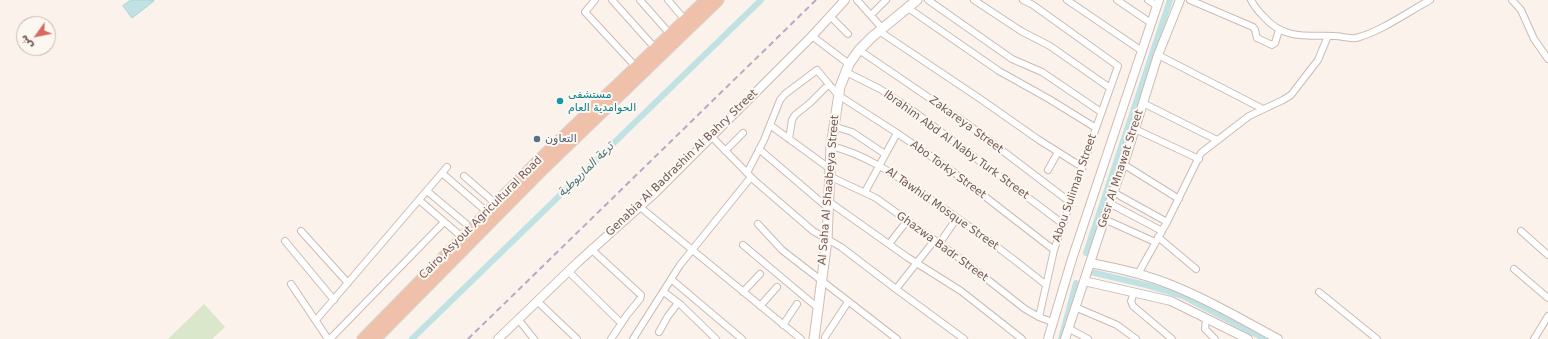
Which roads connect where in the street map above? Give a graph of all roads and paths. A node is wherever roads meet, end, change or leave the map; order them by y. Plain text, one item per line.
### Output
1 (612, 0) edge
2 (640, 0) edge
3 (668, 0) edge
4 (718, 0) edge
5 (845, 0) edge
6 (857, 0) edge
7 (886, 0) edge
8 (917, 0) edge
9 (928, 0) edge
10 (974, 0) edge
11 (1023, 0) edge
12 (1067, 0) edge
13 (1117, 0) edge
14 (1148, 0) edge
15 (1180, 0) edge
16 (1190, 0) edge
17 (1252, 0) edge
18 (1430, 0) edge
19 (1512, 0) edge
20 (593, 1) edge
21 (704, 1) edge
22 (1158, 3) edge
23 (908, 8) junction
24 (830, 16) junction
25 (871, 16) junction
26 (685, 20) junction
27 (1151, 23) junction
28 (881, 30) junction
29 (1279, 30) junction
30 (670, 34) junction
31 (848, 34) dead end
32 (812, 36) junction
33 (1328, 36) junction
34 (655, 48) junction
35 (859, 50) junction
36 (1142, 51) junction
37 (1158, 55) junction
38 (1548, 59) edge
39 (636, 67) junction
40 (847, 68) junction
41 (829, 84) junction
42 (1110, 88) junction
43 (838, 95) junction
44 (1143, 102) junction
45 (1263, 109) junction
46 (1101, 112) junction
47 (770, 125) junction
48 (833, 126) junction
49 (1096, 128) junction
50 (1135, 129) junction
51 (743, 133) dead end
52 (897, 133) junction
53 (711, 136) junction
54 (788, 139) junction
55 (1217, 140) junction
56 (831, 146) junction
57 (760, 149) junction
58 (725, 151) junction
59 (1058, 152) junction
60 (885, 154) junction
61 (1199, 159) junction
62 (1123, 164) junction
63 (879, 166) junction
64 (447, 167) dead end
65 (1082, 167) junction
66 (1048, 170) dead end
67 (829, 172) junction
68 (442, 173) junction
69 (749, 175) junction
70 (464, 176) dead end
71 (427, 191) junction
72 (865, 192) junction
73 (1113, 192) junction
74 (1179, 199) junction
75 (419, 200) junction
76 (1070, 202) junction
77 (495, 203) junction
78 (1109, 203) junction
79 (828, 204) junction
80 (640, 207) junction
81 (487, 212) junction
82 (958, 218) junction
83 (1104, 219) junction
84 (907, 221) junction
85 (444, 222) junction
86 (1167, 222) junction
87 (758, 224) dead end
88 (1063, 224) junction
89 (471, 228) junction
90 (301, 231) dead end
91 (1162, 231) junction
92 (1521, 231) dead end
93 (462, 237) junction
94 (1157, 239) junction
95 (827, 240) junction
96 (285, 241) dead end
97 (936, 243) junction
98 (889, 244) junction
99 (743, 245) dead end
100 (592, 249) junction
101 (692, 250) junction
102 (1054, 250) junction
103 (1548, 255) edge
104 (917, 262) junction
105 (1090, 263) junction
106 (1196, 269) dead end
107 (1514, 269) dead end
108 (568, 271) junction
109 (760, 274) dead end
110 (1138, 274) junction
111 (671, 279) junction
112 (821, 281) junction
113 (1084, 281) junction
114 (348, 283) junction
115 (291, 284) dead end
116 (1046, 284) junction
117 (777, 286) dead end
118 (896, 289) junction
119 (664, 292) junction
120 (743, 292) junction
121 (1319, 292) dead end
122 (1134, 293) junction
123 (1548, 298) edge
124 (334, 300) junction
125 (537, 301) junction
126 (848, 302) junction
127 (678, 303) junction
128 (797, 304) dead end
129 (760, 306) junction
130 (1075, 307) junction
131 (818, 308) junction
132 (1548, 316) edge
133 (1038, 317) junction
134 (1206, 318) junction
135 (518, 319) junction
136 (316, 320) junction
137 (1052, 322) junction
138 (622, 323) junction
139 (783, 325) junction
140 (1068, 328) junction
141 (815, 329) junction
142 (659, 332) dead end
143 (827, 338) edge
144 (329, 339) edge
145 (363, 339) edge
146 (375, 339) edge
147 (498, 339) edge
148 (534, 339) edge
149 (577, 339) edge
150 (611, 339) edge
151 (633, 339) edge
152 (716, 339) edge
153 (742, 339) edge
154 (801, 339) edge
155 (814, 339) edge
156 (897, 339) edge
157 (964, 339) edge
158 (1022, 339) edge
159 (1048, 339) edge
160 (1065, 339) edge
161 (1088, 339) edge
162 (1136, 339) edge
163 (1172, 339) edge
164 (1215, 339) edge
165 (1248, 339) edge
166 (1278, 339) edge
167 (1376, 339) edge
168 (1535, 339) edge

1 - 34 street
2 - 30 street
3 - 26 street
4 - 146 highway, Cairo,Asyout Agricultural Road
5 - 24 street, Genabia Al Badrashin Al Bahry Street
6 - 25 street
7 - 25 street
8 - 23 main road, Al Saha Al Shaabeya Street
9 - 46 street
10 - 42 street
11 - 42 street, Abou Suliman Street
12 - 36 street
13 - 27 street
14 - 22 street
15 - 37 street, Gesr Al Mnawat Street
16 - 29 street
17 - 29 street
18 - 33 street
19 - 38 street
20 - 39 street
21 - 26 highway, Cairo,Asyout Agricultural Road
22 - 27 street, Gesr Al Mnawat Street
23 - 28 main road, Al Saha Al Shaabeya Street
23 - 49 street
24 - 31 street
24 - 32 street, Genabia Al Badrashin Al Bahry Street
25 - 28 street
26 - 30 highway, Cairo,Asyout Agricultural Road
27 - 36 street, Gesr Al Mnawat Street
28 - 35 main road, Al Saha Al Shaabeya Street
28 - 59 street
29 - 33 street
30 - 34 highway, Cairo,Asyout Agricultural Road
32 - 40 street, Ibrahim Abd Al Naby Turk Street
32 - 53 street, Genabia Al Badrashin Al Bahry Street
33 - 45 street
34 - 39 highway, Cairo,Asyout Agricultural Road
35 - 40 main road, Al Saha Al Shaabeya Street
35 - 76 street, Zakareya Street
36 - 137 street, Gesr Al Mnawat Street
37 - 44 street, Gesr Al Mnawat Street
37 - 45 street
39 - 77 highway, Cairo,Asyout Agricultural Road
40 - 43 main road, Al Saha Al Shaabeya Street
40 - 88 street, Ibrahim Abd Al Naby Turk Street
41 - 43 street, Abo Torky Street
41 - 47 street, Abo Torky Street
41 - 54 street
42 - 46 street, Abou Suliman Street
43 - 48 main road, Al Saha Al Shaabeya Street
43 - 52 street, Abo Torky Street
44 - 50 street, Gesr Al Mnawat Street
44 - 55 street
45 - 55 street
46 - 49 street, Abou Suliman Street
47 - 54 street, Ghazwa Badr Street
47 - 57 street
48 - 56 main road, Al Saha Al Shaabeya Street
48 - 60 street
49 - 65 street, Abou Suliman Street
50 - 61 street
50 - 62 street, Gesr Al Mnawat Street
51 - 58 street
52 - 60 street
52 - 102 street, Abo Torky Street
53 - 58 street
53 - 80 street, Genabia Al Badrashin Al Bahry Street
54 - 67 street, Ghazwa Badr Street
55 - 61 street
56 - 63 street, Al Tawhid Mosque Street
56 - 67 main road, Al Saha Al Shaabeya Street
57 - 69 street
57 - 79 street
58 - 69 street
59 - 65 street
59 - 66 street
60 - 63 street
61 - 74 street
62 - 73 street, Gesr Al Mnawat Street
62 - 74 street
63 - 72 street
63 - 82 street, Al Tawhid Mosque Street
64 - 68 street
65 - 76 street, Abou Suliman Street
67 - 72 street, Ghazwa Badr Street
67 - 79 main road, Al Saha Al Shaabeya Street
68 - 71 street
68 - 81 street
69 - 95 street
69 - 101 street
70 - 77 street
71 - 75 street
71 - 89 street
72 - 84 street, Ghazwa Badr Street
73 - 78 street, Gesr Al Mnawat Street
73 - 86 street
74 - 86 street
75 - 85 street
75 - 114 street
76 - 88 street, Abou Suliman Street
77 - 81 highway, Cairo,Asyout Agricultural Road
78 - 83 street, Gesr Al Mnawat Street
78 - 91 street
79 - 95 main road, Al Saha Al Shaabeya Street
79 - 98 street
80 - 100 street, Genabia Al Badrashin Al Bahry Street
80 - 101 street
81 - 89 highway, Cairo,Asyout Agricultural Road
82 - 97 street
82 - 116 street, Al Tawhid Mosque Street
83 - 94 street
83 - 105 street, Gesr Al Mnawat Street
84 - 97 street, Ghazwa Badr Street
84 - 98 street
85 - 93 street
85 - 144 street
86 - 91 street
87 - 112 street
88 - 102 street, Abou Suliman Street
89 - 93 highway, Cairo,Asyout Agricultural Road
90 - 114 street
91 - 94 street
92 - 103 street
93 - 145 highway, Cairo,Asyout Agricultural Road
94 - 106 street
94 - 110 street
95 - 112 main road, Al Saha Al Shaabeya Street
95 - 118 street
96 - 124 street
97 - 104 street
97 - 133 street, Ghazwa Badr Street
98 - 104 street
99 - 131 street
100 - 108 street, Genabia Al Badrashin Al Bahry Street
100 - 138 street
101 - 111 street
101 - 120 street
102 - 116 street, Abou Suliman Street
104 - 118 street
104 - 158 street
105 - 110 street
105 - 113 street, Gesr Al Mnawat Street
107 - 123 street
108 - 125 street, Genabia Al Badrashin Al Bahry Street
108 - 138 street
109 - 120 street
110 - 166 street
111 - 119 street
111 - 153 street
112 - 126 street
112 - 131 main road, Al Saha Al Shaabeya Street
113 - 122 street
113 - 130 street, Gesr Al Mnawat Street
114 - 124 street
115 - 136 street
116 - 133 street, Abou Suliman Street
117 - 129 street
118 - 157 street
119 - 127 street
119 - 151 street
120 - 129 street
121 - 167 street
122 - 134 street
122 - 163 street
124 - 136 street
125 - 135 street, Genabia Al Badrashin Al Bahry Street
125 - 149 street
126 - 143 street
126 - 156 street
127 - 142 street
127 - 152 street
128 - 139 street
129 - 139 street
130 - 140 street, Gesr Al Mnawat Street
130 - 162 street
131 - 141 main road, Al Saha Al Shaabeya Street
132 - 168 street
133 - 137 street, Ghazwa Badr Street
134 - 164 street
134 - 165 street
135 - 147 street, Genabia Al Badrashin Al Bahry Street
135 - 148 street
136 - 144 street
137 - 159 street, Gesr Al Mnawat Street
138 - 150 street
139 - 154 street
140 - 160 street, Gesr Al Mnawat Street
140 - 161 street
141 - 143 street
141 - 155 main road, Al Saha Al Shaabeya Street

